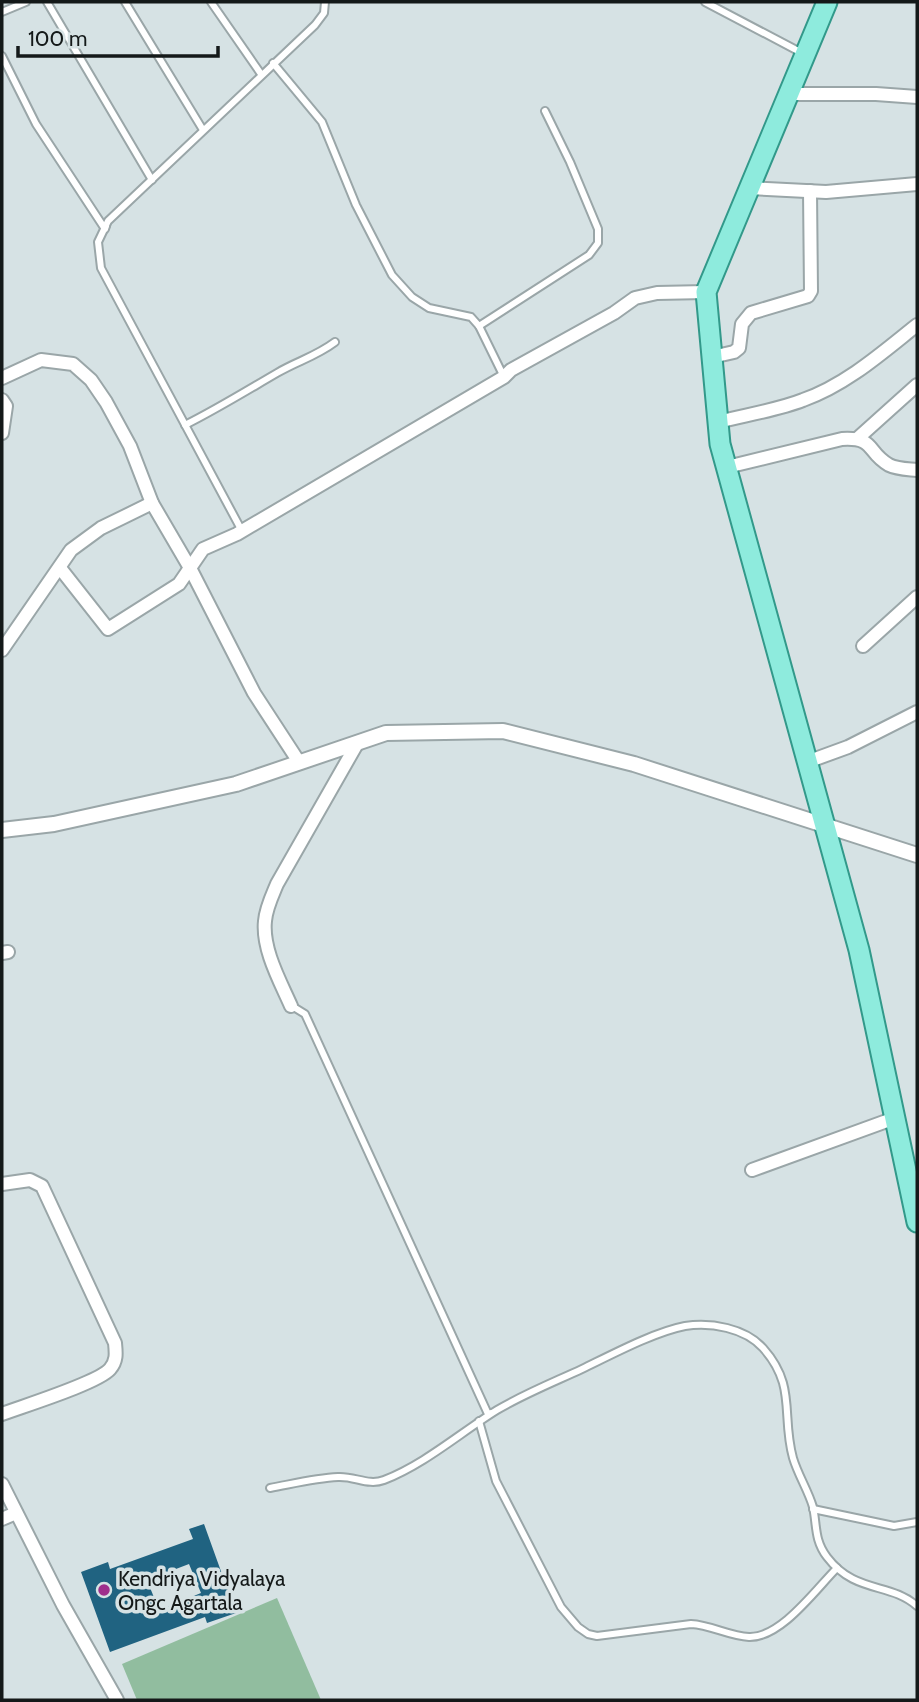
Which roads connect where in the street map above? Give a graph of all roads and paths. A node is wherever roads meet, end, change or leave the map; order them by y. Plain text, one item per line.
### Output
1 (26, 2) edge
2 (47, 2) edge
3 (125, 2) edge
4 (211, 2) edge
5 (326, 2) edge
6 (705, 2) edge
7 (827, 2) edge
8 (2, 12) edge
9 (805, 54) junction
10 (2, 56) edge
11 (273, 63) junction
12 (261, 74) junction
13 (788, 94) junction
14 (917, 97) edge
15 (545, 111) dead end
16 (203, 130) junction
17 (152, 180) junction
18 (917, 184) edge
19 (749, 188) junction
20 (810, 191) junction
21 (108, 222) junction
22 (706, 292) junction
23 (917, 325) edge
24 (479, 326) junction
25 (335, 342) dead end
26 (712, 357) junction
27 (504, 377) junction
28 (2, 378) edge
29 (917, 385) edge
30 (2, 400) edge
31 (718, 422) junction
32 (185, 425) junction
33 (2, 433) edge
34 (858, 438) junction
35 (727, 467) junction
36 (917, 470) edge
37 (152, 503) junction
38 (242, 531) junction
39 (60, 568) junction
40 (190, 568) junction
41 (917, 597) edge
42 (863, 646) dead end
43 (2, 650) edge
44 (917, 712) edge
45 (358, 742) junction
46 (299, 762) junction
47 (807, 762) junction
48 (825, 827) junction
49 (2, 830) edge
50 (917, 855) edge
51 (291, 1006) joint
52 (895, 1118) junction
53 (752, 1170) dead end
54 (2, 1184) edge
55 (917, 1222) edge
56 (495, 1411) junction
57 (2, 1414) edge
58 (479, 1422) junction
59 (2, 1484) edge
60 (270, 1488) dead end
61 (813, 1509) junction
62 (16, 1513) junction
63 (2, 1519) edge
64 (917, 1522) edge
65 (837, 1568) junction
66 (917, 1606) edge
67 (117, 1700) edge

1 - 8 lane
2 - 17 lane
3 - 16 lane
4 - 12 lane
5 - 11 lane
6 - 9 lane
7 - 9 main road
9 - 13 main road
10 - 21 lane
11 - 12 lane
11 - 24 lane
12 - 16 lane
13 - 14 street
13 - 19 main road
15 - 24 lane
16 - 17 lane
17 - 21 lane
18 - 20 street
19 - 20 street
19 - 22 main road
20 - 26 street
21 - 32 lane
22 - 26 main road
22 - 27 street
23 - 31 street
24 - 27 lane
25 - 32 lane
26 - 31 main road
27 - 38 street
28 - 37 street
29 - 34 street
30 - 33 street
31 - 35 main road
32 - 38 lane
34 - 35 street
34 - 36 street
35 - 47 main road
37 - 39 street
37 - 40 street
38 - 40 street
39 - 40 street
39 - 43 street
40 - 46 street
41 - 42 street
44 - 47 street
45 - 46 street
45 - 48 street
45 - 51 street
46 - 49 street
47 - 48 main road
48 - 50 street
48 - 52 main road
51 - 56 lane
52 - 53 street
52 - 55 main road
54 - 57 street
56 - 58 lane
56 - 61 lane
58 - 60 lane
58 - 65 lane
59 - 62 street
61 - 64 lane
61 - 65 lane
62 - 63 street
62 - 67 street
65 - 66 lane

